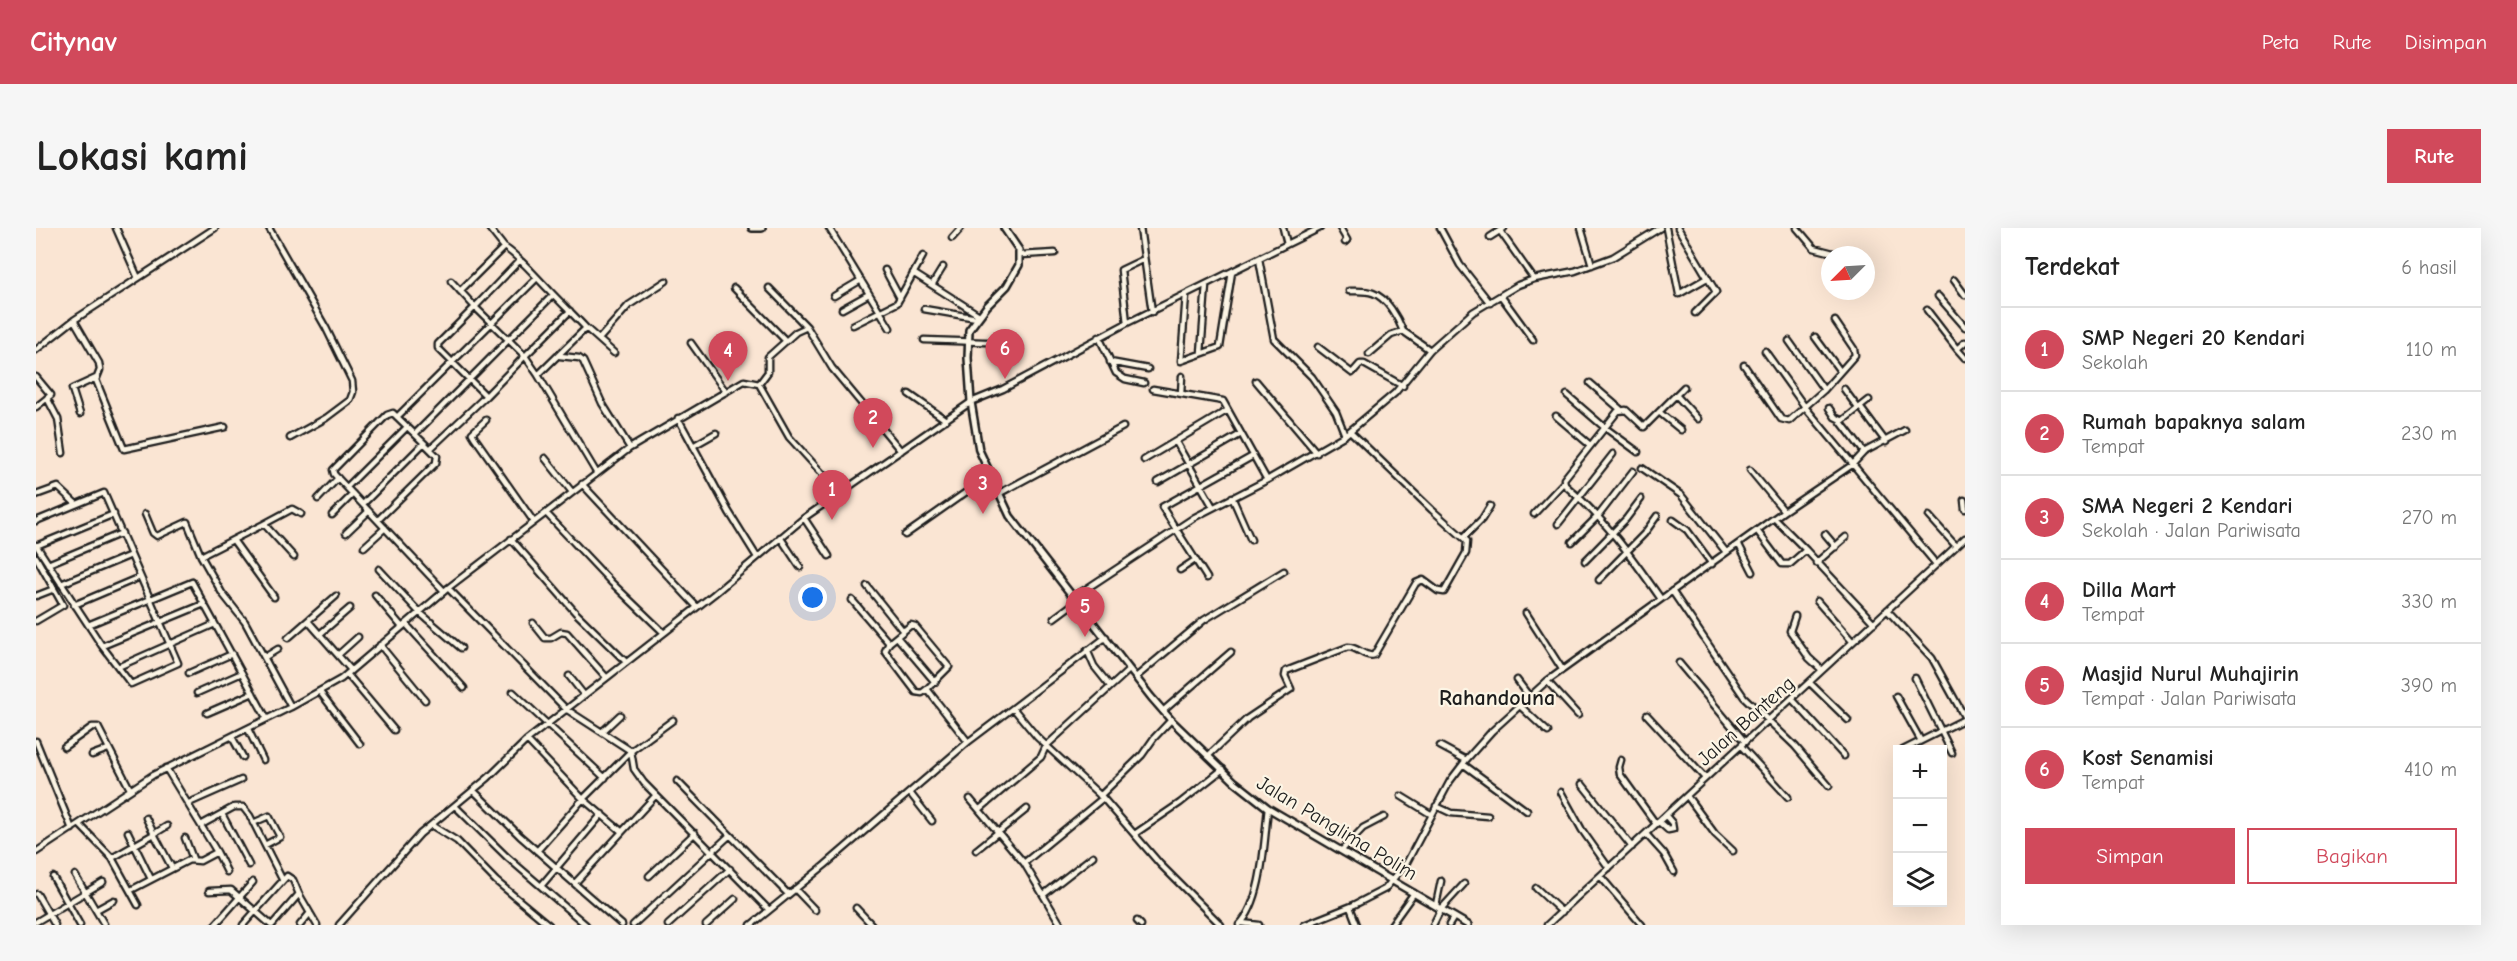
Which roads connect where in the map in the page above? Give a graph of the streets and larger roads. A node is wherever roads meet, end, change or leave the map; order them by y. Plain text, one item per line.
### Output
1 (116, 228) edge
2 (215, 228) edge
3 (269, 228) edge
4 (489, 228) edge
5 (752, 228) edge
6 (762, 228) edge
7 (829, 228) edge
8 (961, 228) edge
9 (1004, 228) edge
10 (1140, 228) edge
11 (1283, 228) edge
12 (1320, 228) edge
13 (1340, 228) edge
14 (1440, 228) edge
15 (1581, 228) edge
16 (1660, 228) edge
17 (1666, 228) edge
18 (1678, 228) edge
19 (1797, 228) edge
20 (1502, 229) edge
21 (1309, 230) edge
22 (1490, 237) dead end
23 (952, 238) dead end
24 (1346, 242) dead end
25 (1287, 244) junction
26 (504, 247) junction
27 (1821, 250) edge
28 (1055, 253) dead end
29 (1021, 255) junction
30 (923, 256) dead end
31 (1144, 259) junction
32 (1258, 259) junction
33 (520, 260) junction
34 (1592, 265) junction
35 (943, 267) dead end
36 (885, 270) dead end
37 (1232, 272) junction
38 (913, 273) junction
39 (138, 278) junction
40 (537, 278) junction
41 (1707, 278) junction
42 (1534, 279) junction
43 (861, 280) junction
44 (1954, 280) dead end
45 (451, 281) dead end
46 (666, 281) dead end
47 (932, 285) junction
48 (1206, 285) junction
49 (734, 288) dead end
50 (769, 288) dead end
51 (460, 291) junction
52 (1349, 291) dead end
53 (869, 294) junction
54 (554, 295) junction
55 (1186, 295) junction
56 (1965, 295) edge
57 (834, 296) dead end
58 (1502, 296) junction
59 (1938, 296) dead end
60 (900, 298) junction
61 (1490, 303) junction
62 (475, 307) junction
63 (842, 309) dead end
64 (924, 309) dead end
65 (1927, 310) dead end
66 (570, 311) junction
67 (880, 311) junction
68 (1152, 312) junction
69 (1695, 313) dead end
70 (978, 316) junction
71 (74, 320) junction
72 (1835, 321) dead end
73 (491, 323) junction
74 (1127, 323) junction
75 (853, 325) dead end
76 (807, 327) junction
77 (1965, 327) edge
78 (586, 328) junction
79 (890, 328) dead end
80 (1403, 331) junction
81 (1815, 337) dead end
82 (1099, 338) junction
83 (599, 339) junction
84 (507, 340) junction
85 (924, 340) dead end
86 (1533, 340) dead end
87 (786, 341) junction
88 (968, 341) junction
89 (1789, 341) dead end
90 (1965, 342) edge
91 (691, 343) dead end
92 (1014, 343) dead end
93 (1318, 347) dead end
94 (1958, 349) junction
95 (36, 350) edge
96 (1430, 350) junction
97 (1765, 351) dead end
98 (614, 353) dead end
99 (1201, 353) junction
100 (1369, 354) dead end
101 (525, 356) junction
102 (560, 356) junction
103 (1965, 358) edge
104 (452, 362) junction
105 (1110, 362) junction
106 (1744, 365) dead end
107 (1148, 369) dead end
108 (1840, 371) junction
109 (538, 375) junction
110 (1182, 376) dead end
111 (36, 377) edge
112 (96, 378) junction
113 (469, 378) junction
114 (1257, 381) dead end
115 (1144, 383) dead end
116 (1590, 383) dead end
117 (759, 384) junction
118 (1402, 386) junction
119 (1684, 387) dead end
120 (1153, 389) dead end
121 (1844, 389) dead end
122 (1824, 390) junction
123 (726, 392) junction
124 (909, 394) dead end
125 (1180, 394) junction
126 (1567, 395) dead end
127 (1676, 395) junction
128 (486, 396) junction
129 (47, 398) junction
130 (1869, 400) dead end
131 (971, 402) junction
132 (36, 407) edge
133 (1805, 407) junction
134 (1828, 408) dead end
135 (1859, 408) junction
136 (1620, 409) junction
137 (1228, 410) junction
138 (1659, 412) junction
139 (80, 414) dead end
140 (1556, 416) dead end
141 (397, 417) junction
142 (678, 418) junction
143 (1698, 419) dead end
144 (486, 420) dead end
145 (946, 420) junction
146 (1841, 420) junction
147 (225, 427) dead end
148 (408, 427) junction
149 (1123, 427) dead end
150 (1604, 428) junction
151 (1681, 430) dead end
152 (1905, 430) dead end
153 (1350, 431) junction
154 (716, 433) dead end
155 (415, 434) junction
156 (1241, 434) junction
157 (1344, 435) junction
158 (290, 438) dead end
159 (1176, 441) junction
160 (1886, 442) junction
161 (424, 443) junction
162 (1590, 445) junction
163 (693, 446) junction
164 (630, 448) junction
165 (430, 449) junction
166 (901, 451) junction
167 (1638, 452) dead end
168 (1864, 452) junction
169 (63, 453) dead end
170 (1317, 453) junction
171 (1613, 454) dead end
172 (1253, 456) junction
173 (545, 458) dead end
174 (1144, 460) dead end
175 (1188, 464) junction
176 (1852, 465) junction
177 (1642, 468) dead end
178 (1750, 470) dead end
179 (1633, 471) dead end
180 (596, 472) junction
181 (989, 476) junction
182 (338, 478) junction
183 (1267, 480) junction
184 (1158, 482) dead end
185 (1564, 482) junction
186 (582, 484) junction
187 (1200, 485) junction
188 (347, 487) junction
189 (572, 492) junction
190 (840, 493) junction
191 (353, 494) junction
192 (998, 494) junction
193 (36, 495) edge
194 (1232, 497) junction
195 (1579, 497) junction
196 (318, 499) dead end
197 (1641, 499) dead end
198 (1964, 500) edge
199 (76, 504) junction
200 (363, 504) junction
201 (1490, 506) dead end
202 (1213, 507) junction
203 (1965, 508) edge
204 (369, 511) junction
205 (1784, 511) junction
206 (546, 513) junction
207 (114, 514) junction
208 (145, 514) dead end
209 (301, 514) dead end
210 (1534, 514) dead end
211 (332, 515) dead end
212 (1599, 515) junction
213 (1657, 516) dead end
214 (1929, 516) dead end
215 (804, 518) junction
216 (1775, 519) junction
217 (378, 520) junction
218 (1673, 520) dead end
219 (36, 521) edge
220 (534, 522) junction
221 (264, 524) junction
222 (1558, 524) dead end
223 (385, 528) junction
224 (1174, 530) junction
225 (1614, 532) junction
226 (1758, 532) junction
227 (122, 533) junction
228 (346, 533) dead end
229 (1825, 534) dead end
230 (905, 535) dead end
231 (780, 537) junction
232 (1464, 537) junction
233 (1846, 537) dead end
234 (1965, 538) edge
235 (511, 539) junction
236 (233, 540) junction
237 (1251, 540) dead end
238 (1572, 542) dead end
239 (36, 545) edge
240 (1739, 545) junction
241 (1956, 546) junction
242 (364, 547) dead end
243 (1836, 547) junction
244 (1806, 550) junction
245 (1628, 552) junction
246 (1726, 552) junction
247 (131, 555) junction
248 (201, 556) junction
249 (829, 556) dead end
250 (36, 557) edge
251 (294, 557) dead end
252 (757, 557) junction
253 (1195, 560) junction
254 (1585, 561) dead end
255 (1816, 563) junction
256 (48, 564) junction
257 (1712, 564) junction
258 (1936, 564) junction
259 (800, 567) dead end
260 (379, 569) dead end
261 (1180, 570) dead end
262 (1284, 571) dead end
263 (1753, 572) dead end
264 (140, 577) junction
265 (1207, 578) dead end
266 (1599, 580) dead end
267 (61, 584) junction
268 (867, 586) dead end
269 (54, 589) junction
270 (446, 590) junction
271 (1672, 591) junction
272 (375, 594) dead end
273 (36, 596) edge
274 (336, 596) dead end
275 (274, 597) dead end
276 (1661, 598) junction
277 (1075, 599) junction
278 (852, 600) dead end
279 (150, 601) junction
280 (1817, 601) dead end
281 (204, 604) junction
282 (74, 605) junction
283 (350, 608) dead end
284 (697, 608) junction
285 (1887, 610) junction
286 (419, 612) junction
287 (1526, 613) dead end
288 (1795, 616) dead end
289 (1054, 618) dead end
290 (36, 621) edge
291 (308, 621) junction
292 (159, 623) junction
293 (532, 623) dead end
294 (1874, 623) junction
295 (215, 624) junction
296 (88, 625) junction
297 (404, 626) junction
298 (663, 632) junction
299 (903, 632) junction
300 (320, 634) junction
301 (358, 637) dead end
302 (897, 637) junction
303 (1106, 637) junction
304 (288, 638) dead end
305 (1852, 641) junction
306 (889, 643) junction
307 (169, 644) junction
308 (380, 645) junction
309 (102, 646) junction
310 (461, 648) dead end
311 (278, 649) dead end
312 (1087, 650) junction
313 (1231, 652) dead end
314 (232, 654) junction
315 (338, 655) junction
316 (265, 657) junction
317 (625, 661) junction
318 (1679, 663) dead end
319 (118, 667) junction
320 (1563, 669) junction
321 (1129, 670) junction
322 (1822, 670) junction
323 (349, 672) junction
324 (189, 673) dead end
325 (242, 673) junction
326 (569, 675) dead end
327 (606, 677) junction
328 (1136, 677) junction
329 (1915, 678) dead end
330 (1517, 680) dead end
331 (1547, 681) junction
332 (935, 682) junction
333 (1810, 683) junction
334 (1110, 686) junction
335 (464, 688) dead end
336 (927, 689) junction
337 (320, 692) junction
338 (513, 692) dead end
339 (197, 693) dead end
340 (253, 693) junction
341 (584, 695) junction
342 (1528, 696) junction
343 (1896, 696) dead end
344 (1792, 699) junction
345 (425, 700) dead end
346 (1519, 705) junction
347 (291, 707) junction
348 (1013, 708) junction
349 (566, 709) junction
350 (1163, 711) junction
351 (207, 713) dead end
352 (1578, 715) dead end
353 (1647, 715) dead end
354 (620, 716) dead end
355 (267, 718) junction
356 (1965, 718) edge
357 (673, 720) dead end
358 (1171, 720) junction
359 (1768, 720) junction
360 (1848, 720) dead end
361 (548, 723) junction
362 (248, 729) junction
363 (394, 730) dead end
364 (603, 731) junction
365 (1941, 731) junction
366 (1548, 732) dead end
367 (232, 737) junction
368 (527, 740) junction
369 (36, 741) edge
370 (1921, 741) junction
371 (968, 742) junction
372 (360, 744) dead end
373 (1743, 744) junction
374 (1913, 745) edge
375 (1046, 746) junction
376 (1440, 746) dead end
377 (64, 747) dead end
378 (108, 748) junction
379 (631, 751) junction
380 (1952, 753) dead end
381 (92, 755) dead end
382 (1208, 756) junction
383 (1844, 756) dead end
384 (243, 757) dead end
385 (263, 760) dead end
386 (1621, 760) dead end
387 (1465, 762) junction
388 (166, 768) junction
389 (1223, 769) junction
390 (605, 778) junction
391 (1706, 778) junction
392 (241, 780) dead end
393 (677, 781) dead end
394 (1582, 784) dead end
395 (1829, 786) dead end
396 (130, 789) junction
397 (473, 790) junction
398 (1561, 792) dead end
399 (909, 793) junction
400 (656, 795) junction
401 (1401, 796) dead end
402 (1687, 796) junction
403 (1101, 797) junction
404 (1788, 797) dead end
405 (584, 799) junction
406 (970, 799) dead end
407 (189, 803) junction
408 (455, 806) junction
409 (1436, 806) junction
410 (1268, 808) junction
411 (980, 809) junction
412 (1027, 809) dead end
413 (1527, 811) dead end
414 (222, 814) junction
415 (602, 814) junction
416 (1432, 815) junction
417 (1488, 816) dead end
418 (1666, 816) junction
419 (1384, 817) dead end
420 (146, 818) dead end
421 (932, 821) dead end
422 (253, 823) junction
423 (1658, 823) junction
424 (79, 824) junction
425 (201, 825) junction
426 (431, 825) junction
427 (167, 826) dead end
428 (72, 829) junction
429 (621, 831) junction
430 (128, 832) dead end
431 (999, 832) junction
432 (695, 833) junction
433 (1136, 833) junction
434 (154, 834) junction
435 (730, 834) junction
436 (1646, 834) junction
437 (185, 838) dead end
438 (135, 845) junction
439 (265, 845) junction
440 (1632, 847) junction
441 (976, 849) dead end
442 (1342, 850) junction
443 (537, 851) junction
444 (712, 851) junction
445 (1733, 851) dead end
446 (36, 852) edge
447 (217, 852) junction
448 (1093, 856) dead end
449 (112, 858) junction
450 (193, 859) junction
451 (1024, 863) junction
452 (249, 865) dead end
453 (172, 868) junction
454 (556, 868) junction
455 (1609, 868) junction
456 (730, 869) junction
457 (226, 872) dead end
458 (1674, 872) dead end
459 (75, 875) dead end
460 (649, 876) dead end
461 (53, 877) dead end
462 (1601, 877) junction
463 (151, 879) junction
464 (282, 879) junction
465 (1392, 880) junction
466 (1441, 881) dead end
467 (103, 882) dead end
468 (253, 882) dead end
469 (575, 883) junction
470 (1464, 884) dead end
471 (541, 886) junction
472 (1536, 888) dead end
473 (795, 889) junction
474 (131, 890) junction
475 (209, 891) dead end
476 (85, 892) junction
477 (1414, 892) junction
478 (37, 894) edge
479 (299, 894) junction
480 (788, 894) junction
481 (1042, 895) junction
482 (240, 898) junction
483 (114, 900) dead end
484 (735, 900) dead end
485 (67, 903) junction
486 (138, 904) dead end
487 (1436, 905) junction
488 (1350, 907) junction
489 (856, 908) dead end
490 (1442, 909) junction
491 (96, 910) junction
492 (769, 910) junction
493 (815, 910) dead end
494 (255, 911) junction
495 (1562, 912) junction
496 (310, 913) junction
497 (49, 914) junction
498 (1454, 917) junction
499 (36, 922) edge
500 (104, 924) edge
501 (1240, 924) edge
502 (1464, 924) edge
503 (55, 925) edge
504 (80, 925) edge
505 (215, 925) edge
506 (243, 925) edge
507 (272, 925) edge
508 (300, 925) edge
509 (317, 925) edge
510 (339, 925) edge
511 (549, 925) edge
512 (586, 925) edge
513 (622, 925) edge
514 (633, 925) edge
515 (668, 925) edge
516 (706, 925) edge
517 (751, 925) edge
518 (872, 925) edge
519 (1061, 925) edge
520 (1221, 925) edge
521 (1259, 925) edge
522 (1304, 925) edge
523 (1357, 925) edge
524 (1392, 925) edge
525 (1433, 925) edge
526 (1449, 925) edge
527 (1546, 925) edge
528 (1642, 925) edge

1 - 39 street
2 - 39 street
3 - 158 street
4 - 26 street
5 - 6 street
7 - 43 street
8 - 23 street
9 - 29 street
10 - 31 street
11 - 25 street
12 - 21 street
13 - 24 street
14 - 61 street
15 - 34 street
16 - 34 street
17 - 41 street
18 - 41 street
19 - 27 street
20 - 22 street
20 - 42 street
21 - 25 street
25 - 32 street
26 - 33 street
26 - 51 street
28 - 29 street
29 - 70 street
30 - 38 street
31 - 68 street
31 - 74 street
32 - 37 street
32 - 157 street
33 - 40 street
33 - 62 street
34 - 42 street
35 - 47 street
36 - 60 street
37 - 48 street
37 - 99 street
38 - 47 street
38 - 60 street
39 - 71 street
40 - 54 street
40 - 73 street
41 - 69 street
42 - 58 street
43 - 53 street
43 - 57 street
44 - 56 street
45 - 51 street
46 - 83 street
47 - 70 street
48 - 55 street
48 - 99 street
49 - 87 street
50 - 76 street
51 - 62 street
52 - 80 street
53 - 63 street
53 - 67 street
54 - 66 street
54 - 84 street
55 - 68 street
55 - 99 street
58 - 61 street
58 - 86 street
59 - 77 street
60 - 67 street
61 - 96 street
62 - 73 street
62 - 104 street
64 - 70 street
65 - 94 street
66 - 78 street
66 - 101 street
67 - 75 street
67 - 79 street
68 - 74 street
70 - 88 street
71 - 95 street
71 - 112 street
72 - 108 street
73 - 84 street
73 - 104 street
74 - 82 street
76 - 87 street
76 - 166 street
78 - 83 street
78 - 102 street
80 - 96 street
80 - 100 street
81 - 108 street
82 - 105 street
82 - 131 street
83 - 98 street
84 - 101 street
84 - 113 street
85 - 88 street
87 - 117 street
88 - 92 street
88 - 131 street, Jalan Panglima Polim
89 - 122 street
90 - 94 street
91 - 123 street
93 - 118 street
94 - 103 street
96 - 118 street
97 - 133 street
101 - 109 street
101 - 128 street
102 - 109 street
102 - 164 street
104 - 113 street
104 - 141 street
105 - 107 street
105 - 115 street
106 - 133 street
108 - 122 street
109 - 180 street
110 - 125 street
111 - 129 street
112 - 139 street
112 - 147 street
113 - 128 street
113 - 155 street
114 - 170 street
116 - 136 street
117 - 123 street
117 - 190 street
118 - 153 street
119 - 127 street
120 - 125 street
121 - 135 street
122 - 133 street
123 - 142 street
124 - 145 street
125 - 137 street
126 - 150 street
127 - 138 street
127 - 143 street
128 - 165 street
129 - 132 street
129 - 169 street
130 - 135 street
131 - 145 street
131 - 181 street, Jalan Panglima Polim
133 - 176 street
134 - 146 street
135 - 146 street
135 - 160 street
136 - 138 street
136 - 150 street
137 - 156 street
137 - 159 street
138 - 151 street
140 - 162 street
141 - 148 street
141 - 182 street
142 - 163 street
142 - 164 street
144 - 220 street
145 - 166 street
146 - 168 street
148 - 155 street
148 - 188 street
149 - 192 street
150 - 162 street
150 - 167 street
152 - 160 street
153 - 157 street
153 - 232 street
154 - 163 street
155 - 161 street
156 - 172 street
156 - 175 street
157 - 170 street
159 - 174 street
159 - 175 street
160 - 168 street
161 - 165 street
161 - 200 street
162 - 185 street
163 - 252 street
164 - 180 street
165 - 217 street
166 - 190 street
168 - 176 street
170 - 183 street
171 - 195 street
172 - 183 street
172 - 187 street
173 - 189 street
175 - 184 street
175 - 187 street
176 - 205 street
176 - 258 street
177 - 246 street
178 - 205 street
179 - 212 street
180 - 186 street
181 - 192 street, Jalan Panglima Polim
181 - 230 street
182 - 188 street
182 - 196 street
183 - 194 street
185 - 195 street
185 - 210 street
186 - 189 street
186 - 284 street
187 - 202 street
187 - 224 street
188 - 191 street
189 - 206 street
190 - 215 street
191 - 200 street
191 - 211 street
192 - 277 street, Jalan Panglima Polim
193 - 199 street
194 - 202 street
194 - 237 street
195 - 212 street
195 - 222 street
197 - 225 street
198 - 203 street
199 - 207 street
199 - 219 street
200 - 204 street
201 - 232 street
202 - 224 street
204 - 217 street
204 - 228 street
205 - 216 street
206 - 220 street
206 - 298 street
207 - 227 street
207 - 239 street
208 - 248 street
209 - 221 street
212 - 225 street
212 - 238 street
213 - 245 street
214 - 241 street
215 - 231 street
215 - 249 street
216 - 226 street
216 - 244 street
217 - 223 street
218 - 257 street
220 - 235 street
221 - 236 street
221 - 251 street
223 - 242 street
223 - 270 street
224 - 253 street
224 - 277 street
225 - 245 street
225 - 254 street
226 - 240 street
226 - 244 street
227 - 247 street
227 - 256 street
229 - 243 street
231 - 252 street
231 - 259 street
232 - 382 street
233 - 243 street
234 - 241 street, Jalan Banteng
235 - 270 street
235 - 317 street
236 - 248 street
236 - 275 street
239 - 256 street
240 - 246 street
240 - 263 street
241 - 258 street, Jalan Banteng
243 - 255 street
244 - 255 street
245 - 266 street
245 - 276 street
246 - 257 street
247 - 264 street
247 - 267 street
248 - 316 street
250 - 269 street
252 - 284 street
253 - 261 street
253 - 265 street
255 - 294 street
256 - 267 street
257 - 271 street
258 - 285 street, Jalan Banteng
260 - 286 street
262 - 328 street
264 - 279 street
264 - 282 street
267 - 282 street
268 - 299 street
269 - 273 street
269 - 290 street
270 - 286 street
270 - 349 street
271 - 276 street
271 - 359 street
272 - 297 street
274 - 291 street
276 - 320 street
277 - 289 street
277 - 303 street, Jalan Panglima Polim
278 - 306 street
279 - 281 street
279 - 292 street
279 - 296 street
280 - 305 street
281 - 292 street
281 - 295 street
282 - 296 street
283 - 300 street
284 - 298 street
285 - 294 street, Jalan Banteng
285 - 356 street
286 - 297 street
286 - 310 street
287 - 320 street
288 - 322 street
291 - 300 street
291 - 304 street
292 - 307 street
292 - 309 street
293 - 327 street
294 - 305 street, Jalan Banteng
295 - 307 street
295 - 314 street
296 - 309 street
297 - 308 street
297 - 335 street
298 - 317 street
299 - 302 street
299 - 332 street
300 - 315 street
301 - 315 street
302 - 306 street
302 - 332 street
303 - 312 street
303 - 321 street, Jalan Panglima Polim
305 - 322 street, Jalan Banteng
306 - 336 street
307 - 319 street
307 - 319 street
308 - 323 street
308 - 345 street
309 - 319 street
311 - 316 street
312 - 334 street
312 - 348 street
313 - 350 street
314 - 324 street
314 - 325 street
315 - 323 street
316 - 347 street
317 - 327 street
318 - 373 street
320 - 331 street
321 - 328 street, Jalan Panglima Polim
321 - 334 street
322 - 333 street, Jalan Banteng
323 - 337 street
323 - 363 street
325 - 339 street
325 - 340 street
326 - 341 street
327 - 341 street
328 - 350 street, Jalan Panglima Polim
329 - 365 street
330 - 342 street
331 - 342 street
331 - 352 street
332 - 336 street
333 - 344 street, Jalan Banteng
333 - 360 street
334 - 375 street
336 - 371 street
337 - 347 street
337 - 372 street
338 - 361 street
340 - 351 street
340 - 355 street
341 - 349 street
342 - 346 street
343 - 370 street
344 - 359 street, Jalan Banteng
344 - 383 street
346 - 366 street
346 - 387 street
347 - 355 street
348 - 371 street
348 - 375 street
349 - 361 street
349 - 364 street
350 - 358 street, Jalan Panglima Polim
353 - 391 street
354 - 364 street
355 - 362 street
356 - 365 street
357 - 379 street
358 - 382 street, Jalan Panglima Polim
358 - 403 street
359 - 373 street, Jalan Banteng
359 - 395 street
361 - 368 street
361 - 390 street
362 - 367 street
362 - 385 street
364 - 379 street
365 - 370 street
365 - 380 street
367 - 384 street
367 - 388 street
368 - 397 street
368 - 405 street
369 - 428 street
370 - 374 street
371 - 399 street
373 - 391 street, Jalan Banteng
373 - 404 street
375 - 403 street
375 - 411 street
376 - 387 street
377 - 378 street
378 - 381 street
378 - 396 street
379 - 390 street
379 - 400 street
382 - 389 street, Jalan Panglima Polim
386 - 423 street
387 - 409 street
387 - 413 street
388 - 396 street
388 - 407 street
389 - 410 street, Jalan Panglima Polim
389 - 433 street
390 - 405 street
391 - 402 street, Jalan Banteng
392 - 407 street
393 - 435 street
394 - 440 street
396 - 424 street
397 - 408 street
397 - 443 street
398 - 455 street
399 - 421 street
399 - 473 street
400 - 429 street
400 - 432 street
401 - 416 street
402 - 418 street, Jalan Banteng
402 - 445 street
403 - 433 street
403 - 451 street
405 - 415 street
405 - 443 street
406 - 411 street
407 - 425 street
408 - 426 street
408 - 471 street
409 - 416 street
409 - 417 street
410 - 442 street, Jalan Panglima Polim
410 - 501 street
411 - 431 street
412 - 431 street
414 - 422 street
414 - 425 street
414 - 452 street
415 - 429 street
415 - 454 street
416 - 465 street
418 - 423 street, Jalan Banteng
418 - 423 street
419 - 442 street
420 - 434 street
422 - 439 street
422 - 439 street
423 - 436 street, Jalan Banteng
424 - 428 street
424 - 449 street
425 - 447 street
426 - 510 street
426 - 511 street
427 - 434 street
428 - 446 street
429 - 469 street
430 - 438 street
431 - 441 street
431 - 451 street
432 - 444 street
432 - 460 street
433 - 520 street
434 - 438 street
434 - 453 street
435 - 444 street
435 - 480 street
436 - 440 street, Jalan Banteng
436 - 458 street
437 - 450 street
438 - 449 street
438 - 463 street
439 - 464 street
440 - 455 street, Jalan Banteng
442 - 465 street, Jalan Panglima Polim
443 - 454 street
444 - 456 street
444 - 514 street
447 - 450 street
447 - 457 street
448 - 481 street
449 - 474 street
450 - 453 street
451 - 481 street
453 - 463 street
454 - 469 street
454 - 471 street
455 - 462 street, Jalan Banteng
456 - 492 street
456 - 515 street
459 - 476 street
461 - 485 street
462 - 495 street, Jalan Banteng
462 - 528 street
463 - 474 street
464 - 479 street
464 - 494 street
465 - 477 street, Jalan Panglima Polim
465 - 488 street
466 - 487 street
467 - 476 street
468 - 482 street
469 - 513 street
470 - 490 street
471 - 512 street
472 - 495 street
473 - 480 street
473 - 493 street
474 - 486 street
475 - 482 street
476 - 485 street
476 - 491 street
477 - 487 street, Jalan Panglima Polim
477 - 524 street
478 - 497 street
479 - 496 street
479 - 507 street
480 - 492 street
481 - 519 street
482 - 494 street
482 - 505 street
483 - 491 street
484 - 516 street
485 - 497 street
485 - 504 street
487 - 490 street, Jalan Panglima Polim
488 - 522 street
488 - 523 street
489 - 518 street
490 - 498 street, Jalan Panglima Polim
490 - 525 street
491 - 500 street
492 - 517 street
494 - 506 street
494 - 507 street
495 - 527 street, Jalan Banteng
496 - 508 street
496 - 509 street
497 - 499 street
497 - 503 street
498 - 502 street, Jalan Panglima Polim
498 - 526 street
501 - 521 street

